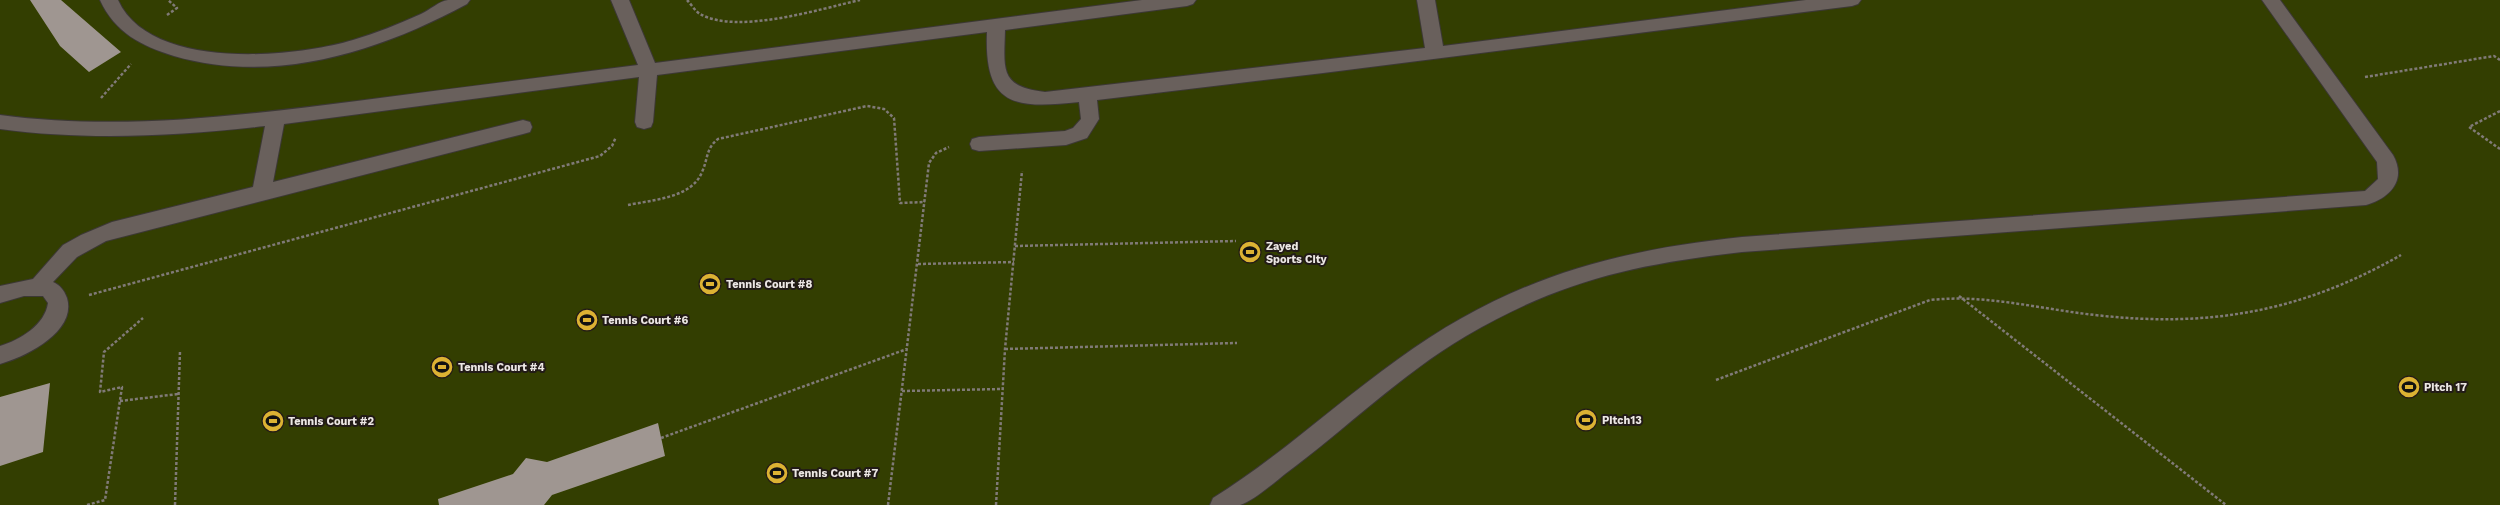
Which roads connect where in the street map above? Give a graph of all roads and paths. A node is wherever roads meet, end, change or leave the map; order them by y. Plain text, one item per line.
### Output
1 (109, 0) edge
2 (168, 0) edge
3 (461, 0) edge
4 (620, 0) edge
5 (687, 0) edge
6 (860, 0) edge
7 (1187, 0) edge
8 (1426, 0) edge
9 (1852, 0) edge
10 (2271, 0) edge
11 (170, 19) dead end
12 (996, 24) junction
13 (150, 42) junction
14 (1435, 53) junction
15 (2500, 60) edge
16 (649, 68) junction
17 (2331, 83) junction
18 (1088, 94) junction
19 (2500, 111) edge
20 (276, 118) junction
21 (0, 122) edge
22 (644, 122) joint
23 (524, 127) dead end
24 (73, 130) junction
25 (1025, 140) junction
26 (979, 144) joint
27 (2500, 149) edge
28 (262, 192) junction
29 (925, 202) junction
30 (628, 205) dead end
31 (1236, 241) dead end
32 (1015, 246) junction
33 (2401, 255) dead end
34 (1014, 262) junction
35 (918, 264) junction
36 (38, 287) junction
37 (0, 295) edge
38 (1959, 296) junction
39 (58, 303) junction
40 (143, 318) dead end
41 (1237, 343) dead end
42 (907, 349) junction
43 (1005, 349) junction
44 (180, 351) dead end
45 (0, 355) edge
46 (1716, 380) dead end
47 (1002, 389) junction
48 (902, 391) junction
49 (178, 394) junction
50 (120, 401) junction
51 (661, 438) dead end
52 (87, 505) edge
53 (175, 505) edge
54 (888, 505) edge
55 (996, 505) edge
56 (1221, 505) edge
57 (2226, 505) edge

1 - 13 lane
2 - 11 path
3 - 13 lane
4 - 16 lane
5 - 6 path
7 - 12 lane
8 - 14 lane
9 - 14 lane
10 - 17 lane
12 - 16 lane
12 - 18 lane
13 - 24 path
14 - 18 lane
15 - 17 path
16 - 20 lane
16 - 22 lane
17 - 56 lane
18 - 25 lane
19 - 27 path
20 - 24 lane
20 - 28 lane
21 - 24 lane
22 - 39 path
23 - 28 lane
25 - 26 lane
25 - 32 path
26 - 29 path
28 - 36 lane
29 - 30 path
29 - 35 path
31 - 32 path
32 - 34 path
33 - 38 path
34 - 35 path
34 - 43 path
35 - 42 path
36 - 37 lane
36 - 39 lane
38 - 46 path
38 - 57 path
39 - 45 lane
40 - 50 path
41 - 43 path
42 - 48 path
42 - 51 path
43 - 47 path
44 - 49 path
47 - 48 path
47 - 55 path
48 - 54 path
49 - 50 path
49 - 53 path
50 - 52 path

